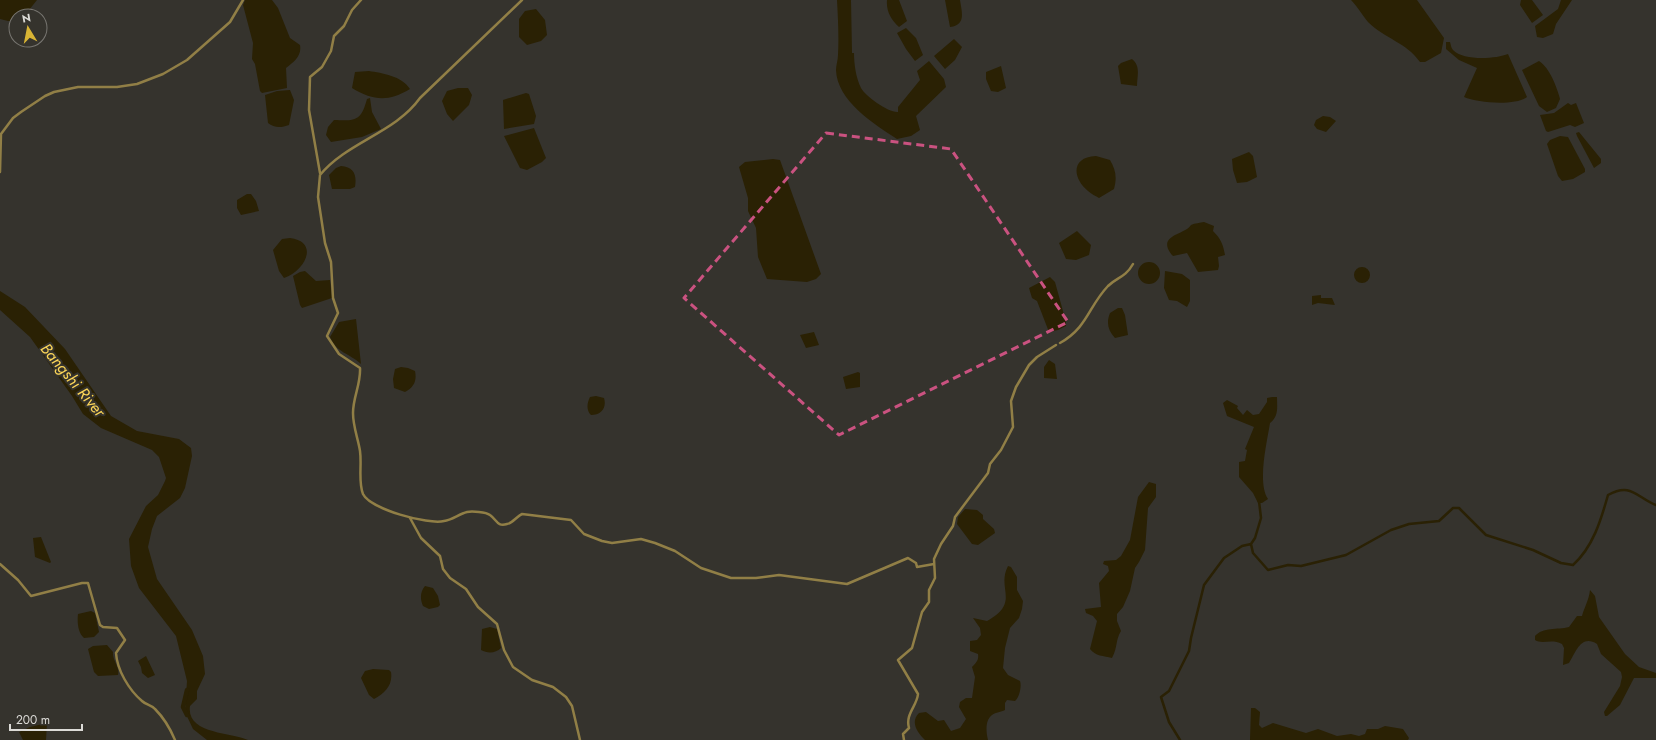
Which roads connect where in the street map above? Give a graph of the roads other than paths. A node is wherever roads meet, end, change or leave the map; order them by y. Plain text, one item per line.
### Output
1 (243, 0) edge
2 (361, 0) edge
3 (522, 0) edge
4 (0, 172) edge
5 (320, 174) junction
6 (1133, 264) dead end
7 (1060, 343) dead end
8 (1056, 344) dead end
9 (409, 518) junction
10 (0, 564) edge
11 (934, 564) junction
12 (175, 740) edge
13 (580, 740) edge
14 (904, 740) edge

1 - 4 street
2 - 5 street
3 - 5 street
5 - 9 street
6 - 7 street
8 - 11 street
9 - 11 street
9 - 13 street
10 - 12 street
11 - 14 street

